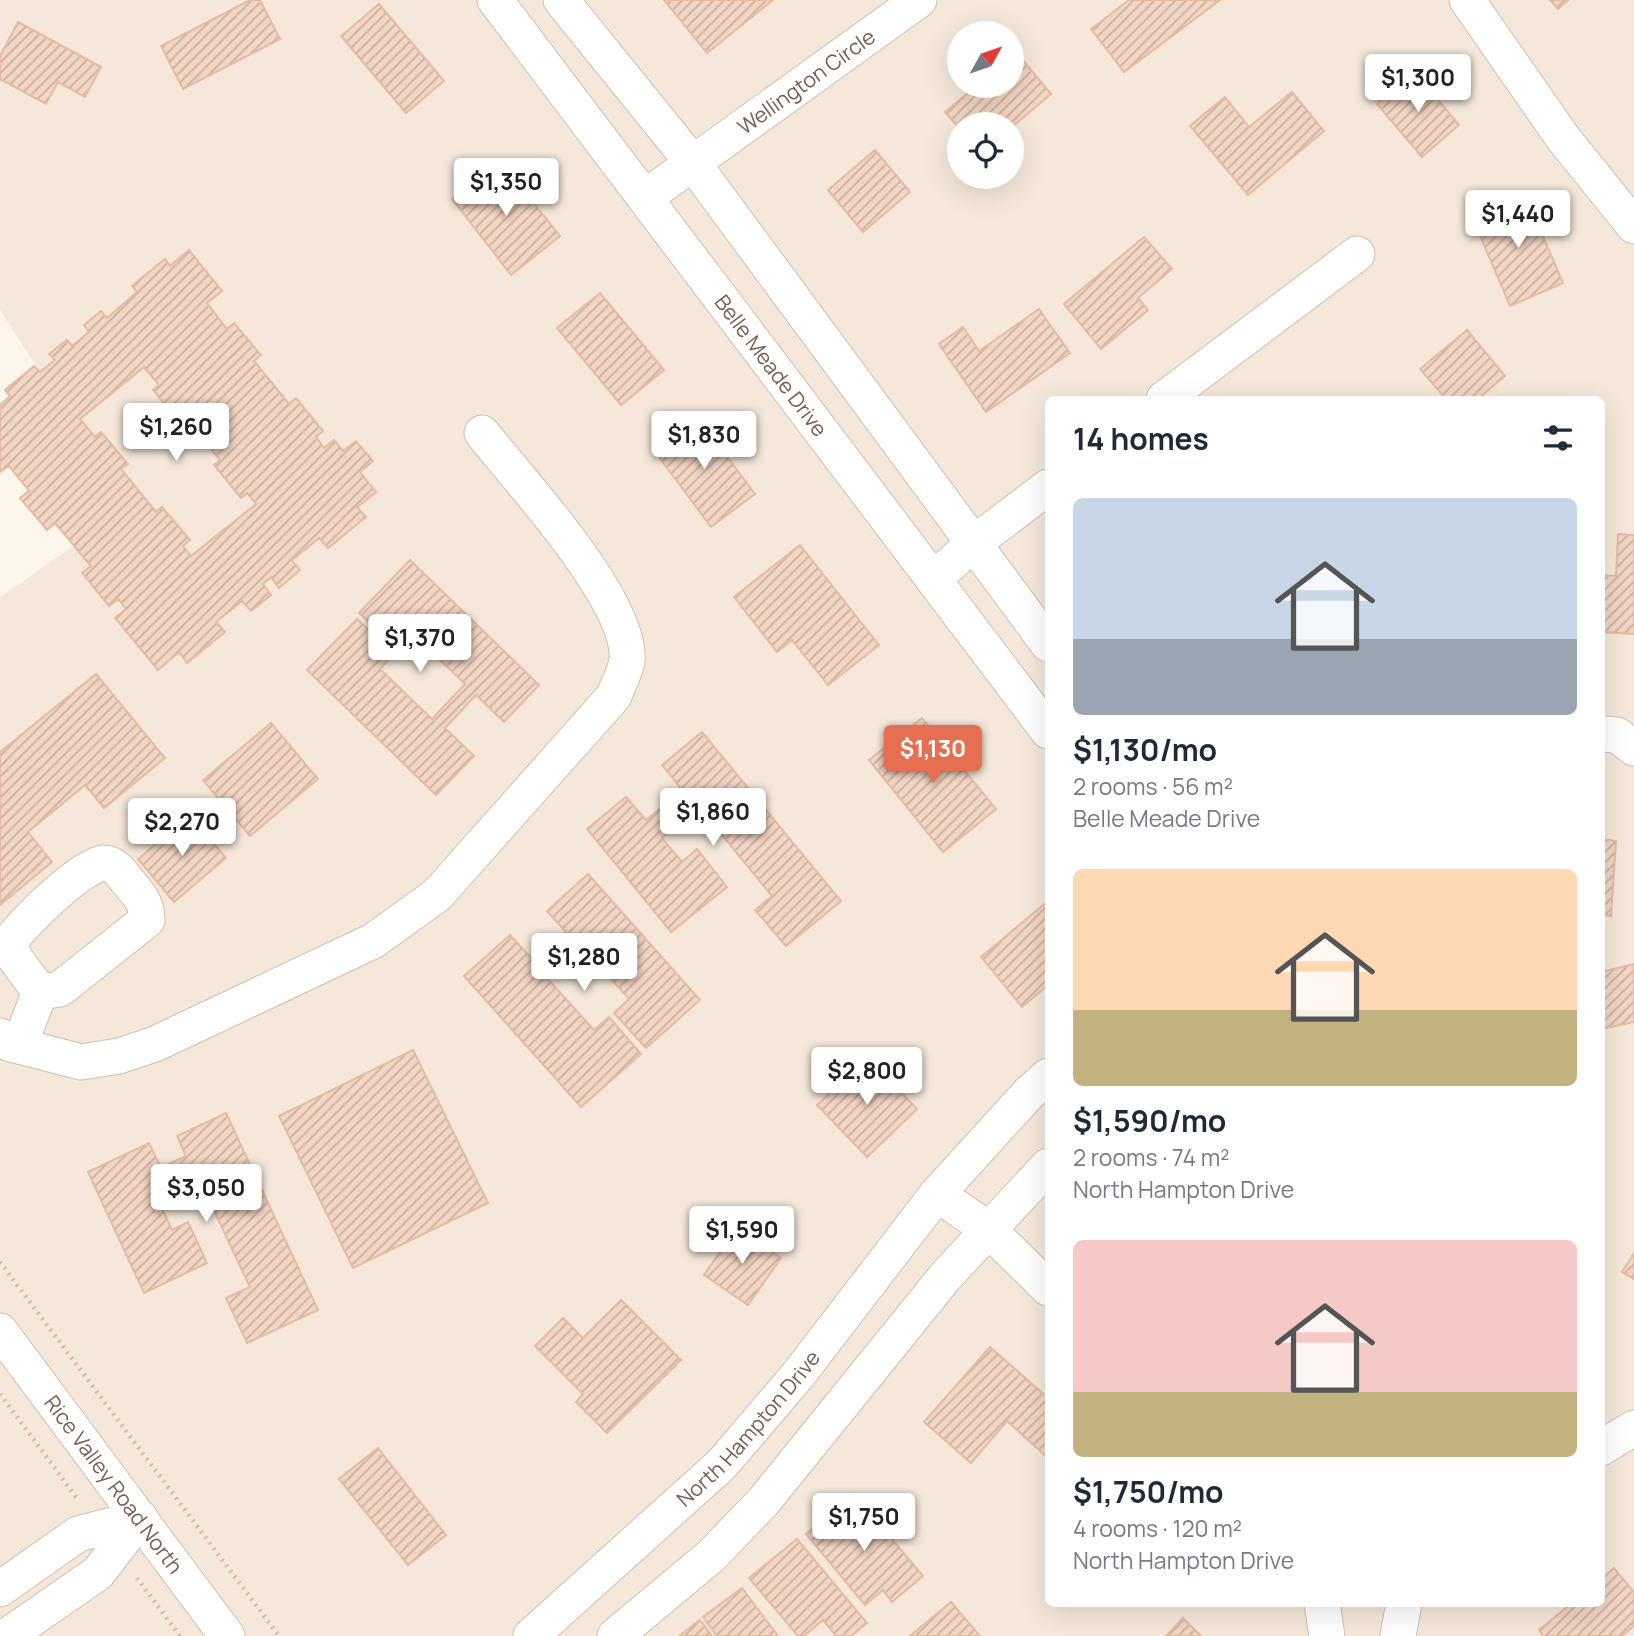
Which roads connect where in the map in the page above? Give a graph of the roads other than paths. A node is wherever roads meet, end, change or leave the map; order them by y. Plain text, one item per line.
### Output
1 (495, 0) edge
2 (561, 0) edge
3 (919, 0) edge
4 (1467, 0) edge
5 (692, 162) junction
6 (647, 196) junction
7 (1634, 226) edge
8 (1357, 254) dead end
9 (1168, 396) edge
10 (482, 433) dead end
11 (1045, 489) edge
12 (974, 543) junction
13 (935, 578) junction
14 (1045, 640) edge
15 (1045, 727) edge
16 (1605, 735) edge
17 (1634, 748) edge
18 (40, 992) dead end
19 (9, 1041) edge
20 (1045, 1079) edge
21 (1045, 1169) edge
22 (937, 1195) junction
23 (988, 1229) junction
24 (1045, 1284) edge
25 (0, 1331) edge
26 (1634, 1428) edge
27 (1605, 1446) edge
28 (140, 1518) junction
29 (0, 1589) edge
30 (1323, 1607) edge
31 (1403, 1607) edge
32 (7, 1636) edge
33 (227, 1636) edge
34 (531, 1636) edge
35 (615, 1636) edge
36 (1327, 1636) edge
37 (1398, 1636) edge

1 - 6 street, Belle Meade Drive
2 - 5 street
3 - 5 street, Wellington Circle
4 - 7 street
5 - 6 street, Wellington Circle
5 - 12 street
6 - 13 street, Belle Meade Drive
8 - 9 street
10 - 19 street
11 - 12 street
12 - 13 street
12 - 14 street
13 - 15 street, Belle Meade Drive
16 - 17 street
18 - 19 street
20 - 22 street, North Hampton Drive
21 - 23 street
22 - 23 street
22 - 34 street, North Hampton Drive
23 - 24 street
23 - 35 street
25 - 28 street, Rice Valley Road North
26 - 27 street
28 - 29 street
28 - 32 street
28 - 33 street, Rice Valley Road North
30 - 36 street
31 - 37 street

